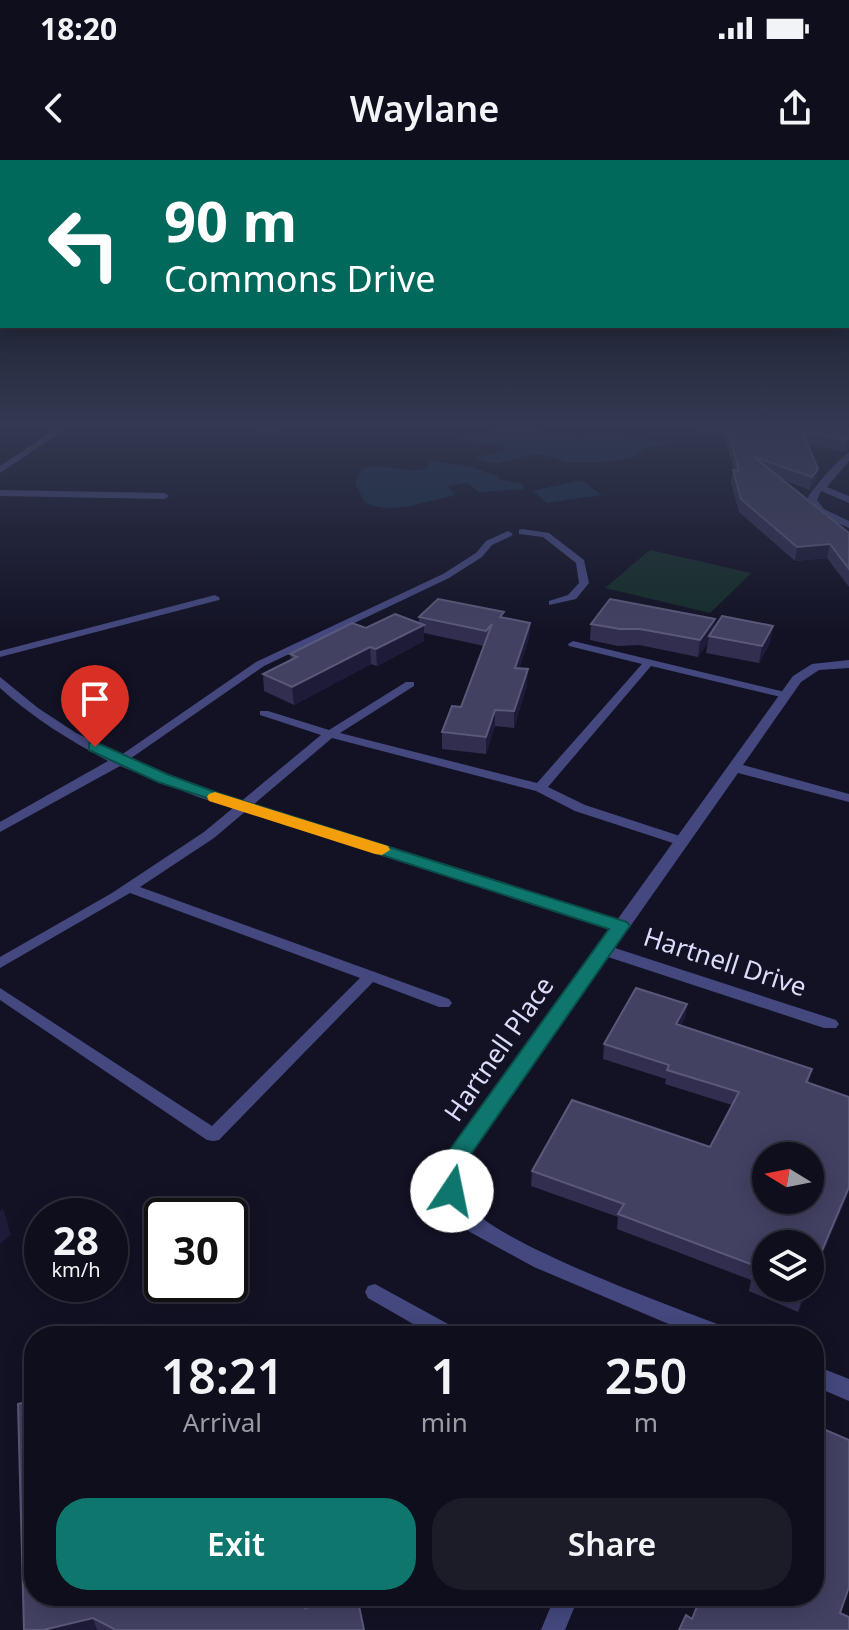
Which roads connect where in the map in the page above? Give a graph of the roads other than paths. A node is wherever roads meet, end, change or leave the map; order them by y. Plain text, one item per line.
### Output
1 (88, 495) edge
2 (814, 495) edge
3 (165, 496) dead end
4 (849, 525) edge
5 (522, 532) dead end
6 (508, 534) dead end
7 (215, 598) dead end
8 (553, 603) dead end
9 (573, 644) dead end
10 (0, 654) edge
11 (649, 662) junction
12 (849, 664) edge
13 (0, 681) edge
14 (410, 684) dead end
15 (785, 695) junction
16 (264, 713) dead end
17 (330, 734) junction
18 (120, 760) junction
19 (733, 767) junction
20 (540, 788) junction
21 (849, 798) edge
22 (244, 806) junction
23 (0, 828) edge
24 (681, 841) junction
25 (129, 888) junction
26 (620, 926) junction
27 (604, 950) junction
28 (0, 963) edge
29 (370, 976) junction
30 (0, 993) edge
31 (444, 1003) dead end
32 (830, 1024) dead end
33 (375, 1292) dead end
34 (434, 1326) edge
35 (699, 1326) edge
36 (824, 1379) edge
37 (849, 1390) edge
38 (563, 1606) edge
39 (553, 1630) edge

1 - 3 lane
2 - 4 street
5 - 8 lane
6 - 18 lane
7 - 10 lane
9 - 11 lane
11 - 15 lane
11 - 20 lane
12 - 15 street, Hartnell Place
13 - 18 street
14 - 17 lane
15 - 19 street, Hartnell Place
16 - 17 lane
17 - 20 lane
17 - 22 lane
18 - 22 street
18 - 23 street
19 - 21 street
19 - 24 street, Hartnell Place
20 - 24 lane
22 - 25 lane
22 - 26 street
24 - 26 street, Hartnell Place
25 - 28 lane
25 - 29 lane
26 - 27 street, Hartnell Place
27 - 32 street, Hartnell Drive
27 - 35 street, Hartnell Place
29 - 30 lane
29 - 31 lane
33 - 34 lane
36 - 37 street
38 - 39 lane

